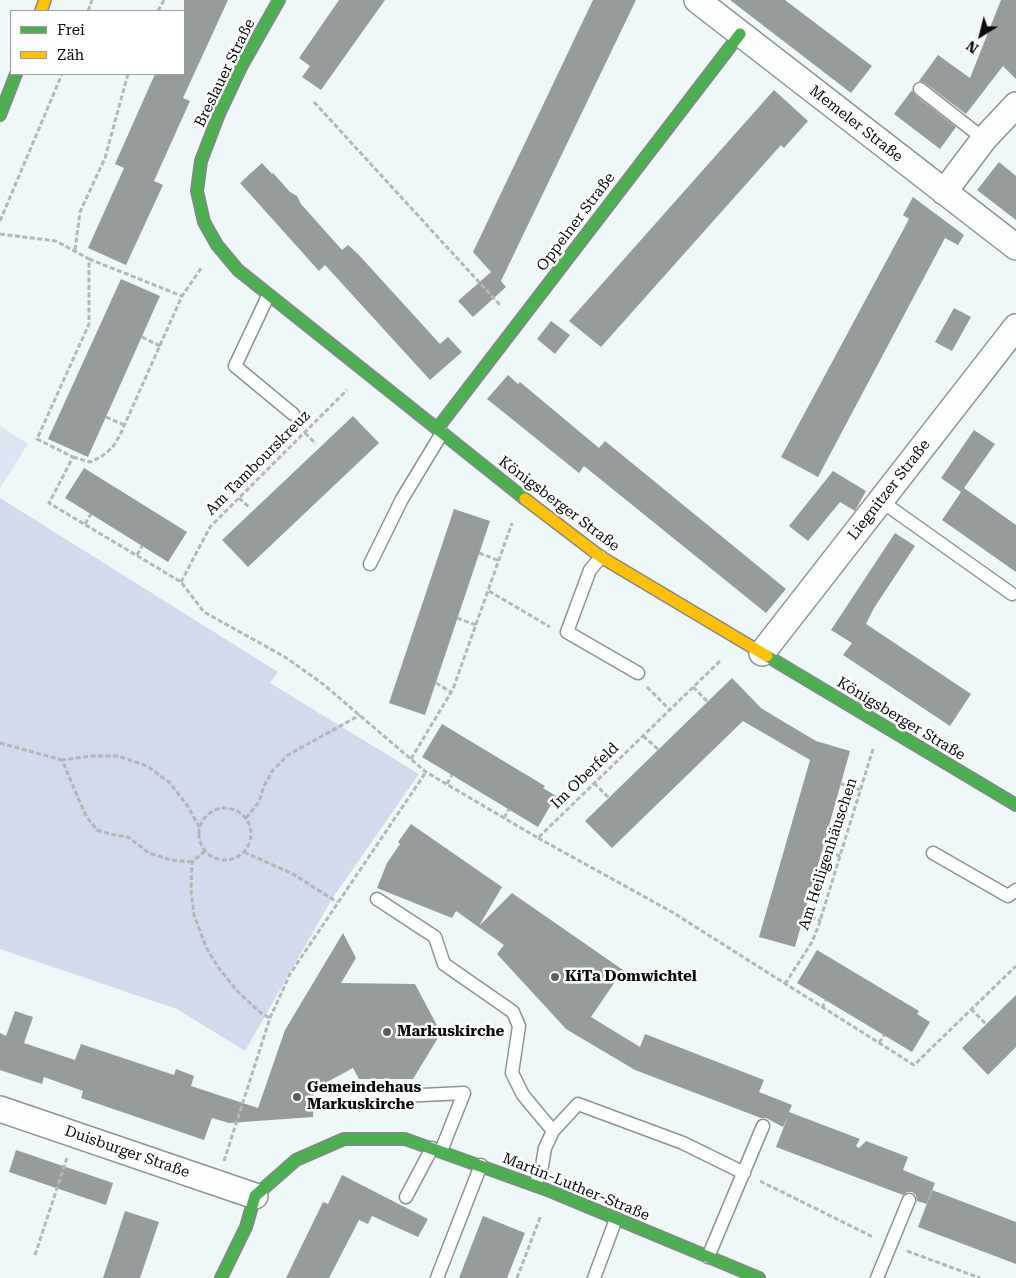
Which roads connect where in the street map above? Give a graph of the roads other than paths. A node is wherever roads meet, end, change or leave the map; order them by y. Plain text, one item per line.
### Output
1 (279, 0) edge
2 (697, 0) edge
3 (740, 34) junction
4 (16, 75) edge
5 (920, 88) dead end
6 (1016, 105) edge
7 (0, 115) edge
8 (984, 139) junction
9 (201, 161) joint
10 (944, 192) junction
11 (1016, 247) edge
12 (268, 296) junction
13 (1016, 327) edge
14 (293, 414) dead end
15 (439, 431) junction
16 (881, 501) junction
17 (601, 557) junction
18 (370, 564) dead end
19 (1012, 594) dead end
20 (762, 653) junction
21 (638, 673) road end
22 (1016, 805) edge
23 (933, 853) dead end
24 (1016, 890) edge
25 (377, 899) dead end
26 (344, 1093) dead end
27 (0, 1109) edge
28 (763, 1126) dead end
29 (553, 1130) junction
30 (437, 1150) junction
31 (481, 1165) junction
32 (744, 1173) junction
33 (535, 1185) junction
34 (255, 1196) junction
35 (406, 1197) dead end
36 (909, 1200) dead end
37 (616, 1219) junction
38 (708, 1257) junction
39 (221, 1278) edge
40 (437, 1278) edge
41 (594, 1278) edge
42 (759, 1278) edge
43 (877, 1278) edge

1 - 9 street, Breslauer Straße
2 - 3 street, Memeler Straße
3 - 10 street, Memeler Straße
3 - 15 street, Oppelner Straße
4 - 7 street
5 - 8 lane
6 - 8 street
8 - 10 street
9 - 12 street, Königsberger Straße
10 - 11 street, Memeler Straße
12 - 14 lane
12 - 15 street, Königsberger Straße
13 - 16 street, Liegnitzer Straße
15 - 17 street, Königsberger Straße
15 - 18 lane
16 - 19 lane
16 - 20 street, Liegnitzer Straße
17 - 20 street, Königsberger Straße
17 - 21 lane
20 - 22 street, Königsberger Straße
23 - 24 lane
25 - 29 lane
26 - 30 lane
27 - 34 street, Duisburger Straße
28 - 32 lane
29 - 32 lane
29 - 33 lane
30 - 31 street, Martin-Luther-Straße
30 - 34 street, Martin-Luther-Straße
30 - 35 lane
31 - 33 street, Martin-Luther-Straße
31 - 40 lane
32 - 38 lane
33 - 37 street, Martin-Luther-Straße
34 - 39 street
36 - 43 lane
37 - 38 street, Martin-Luther-Straße
37 - 41 lane
38 - 42 street, Martin-Luther-Straße

